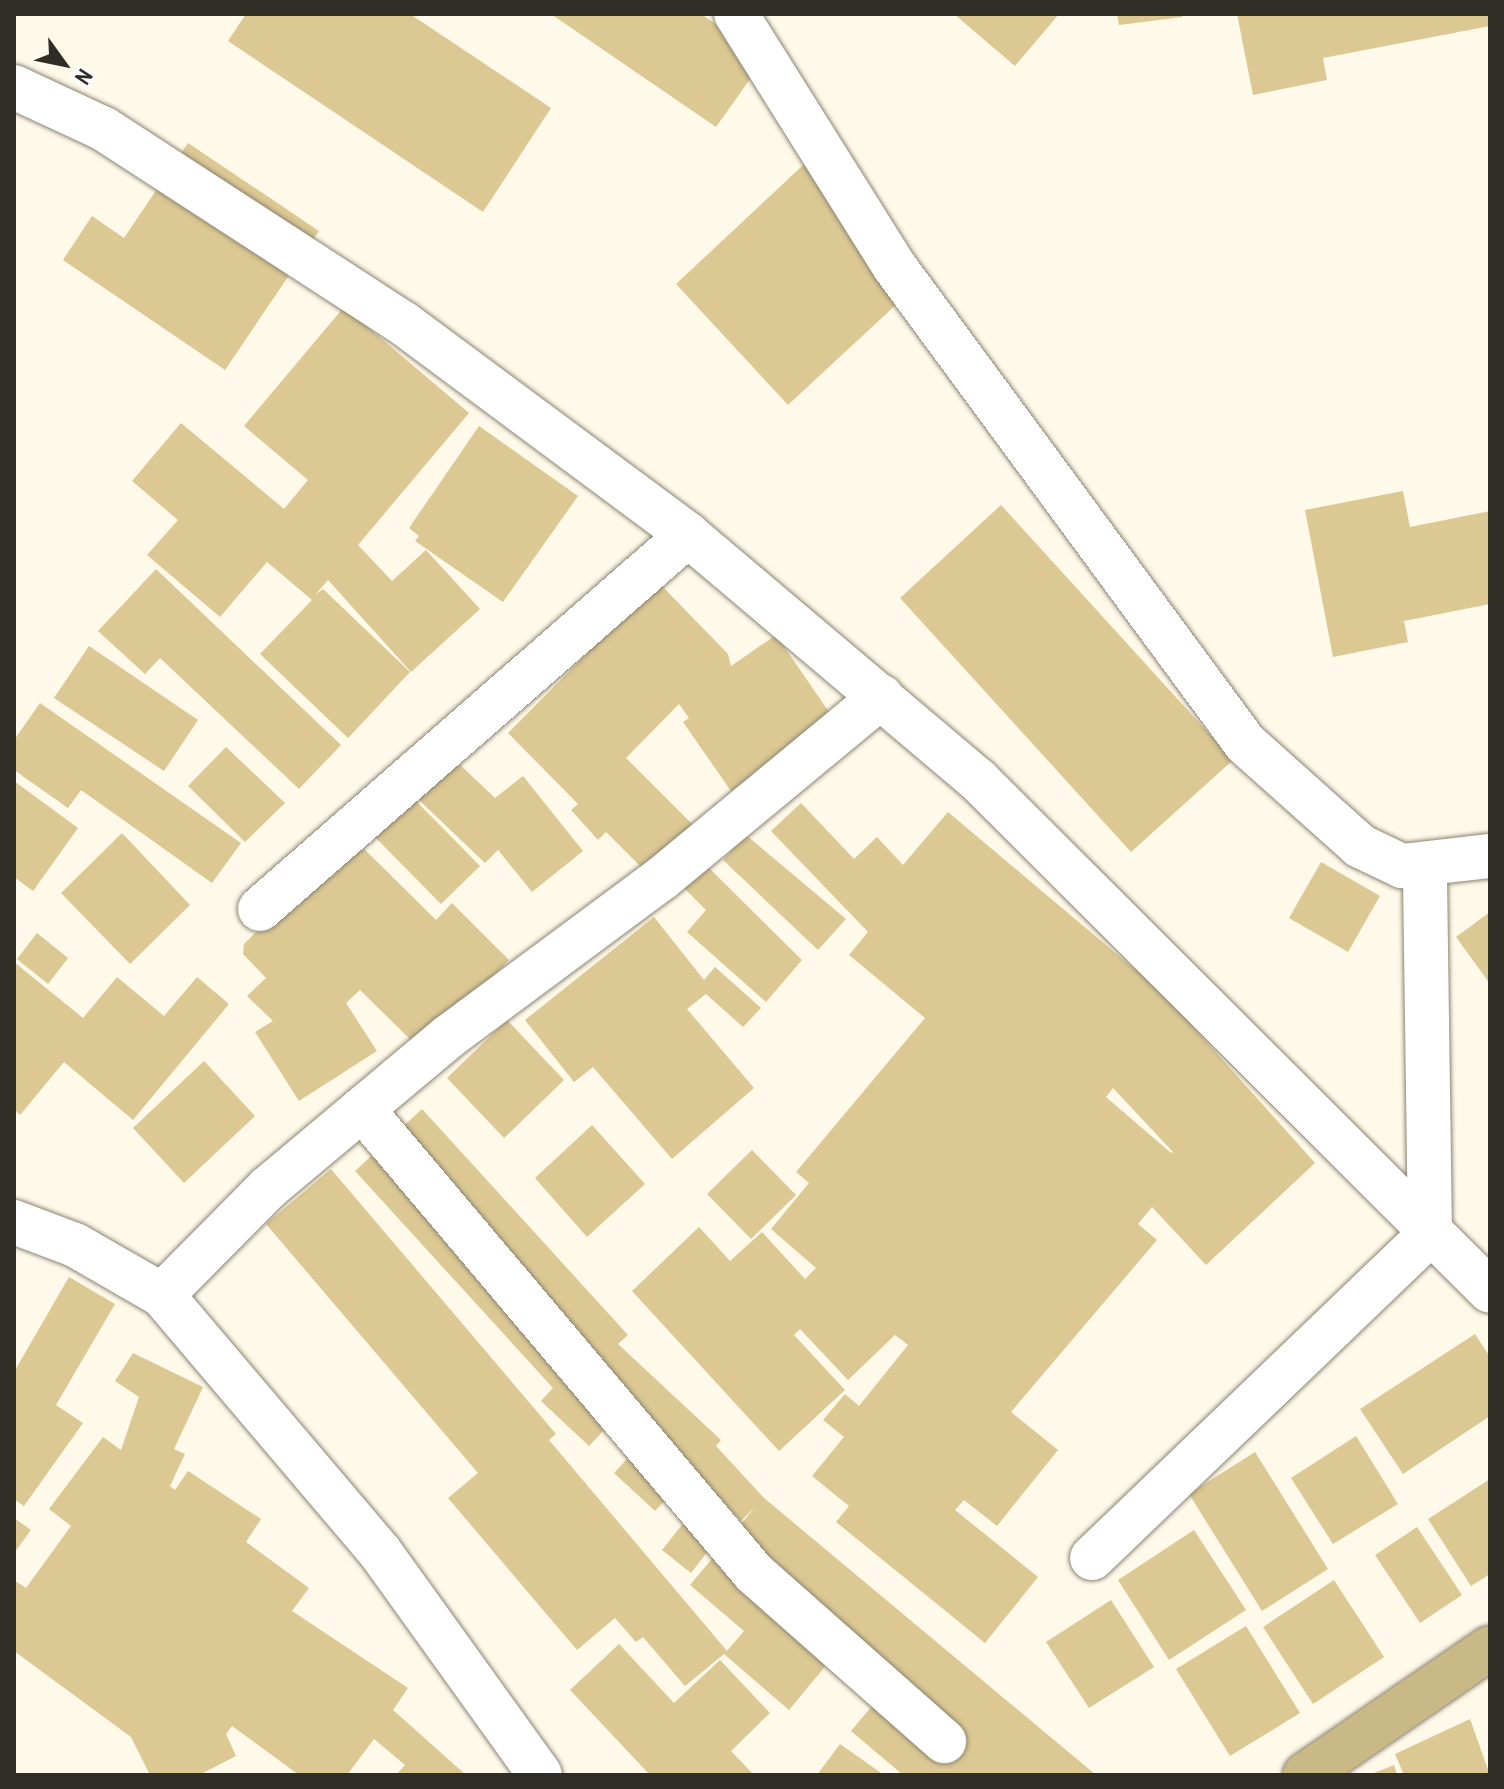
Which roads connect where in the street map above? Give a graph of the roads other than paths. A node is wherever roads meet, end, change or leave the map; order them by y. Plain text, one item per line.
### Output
1 (736, 14) edge
2 (14, 87) edge
3 (688, 535) junction
4 (881, 697) junction
5 (1490, 856) edge
6 (1425, 864) junction
7 (260, 909) dead end
8 (362, 1109) junction
9 (14, 1222) edge
10 (1430, 1234) junction
11 (1490, 1291) edge
12 (162, 1295) junction
13 (1092, 1558) dead end
14 (1490, 1648) edge
15 (944, 1741) dead end
16 (540, 1775) edge
17 (1305, 1775) edge

1 - 6 street
2 - 3 street
3 - 4 street
3 - 7 street
4 - 8 street
4 - 10 street
5 - 6 street
6 - 10 street
8 - 12 street
8 - 15 street
9 - 12 street
10 - 11 street
10 - 13 street
12 - 16 street
14 - 17 main road

